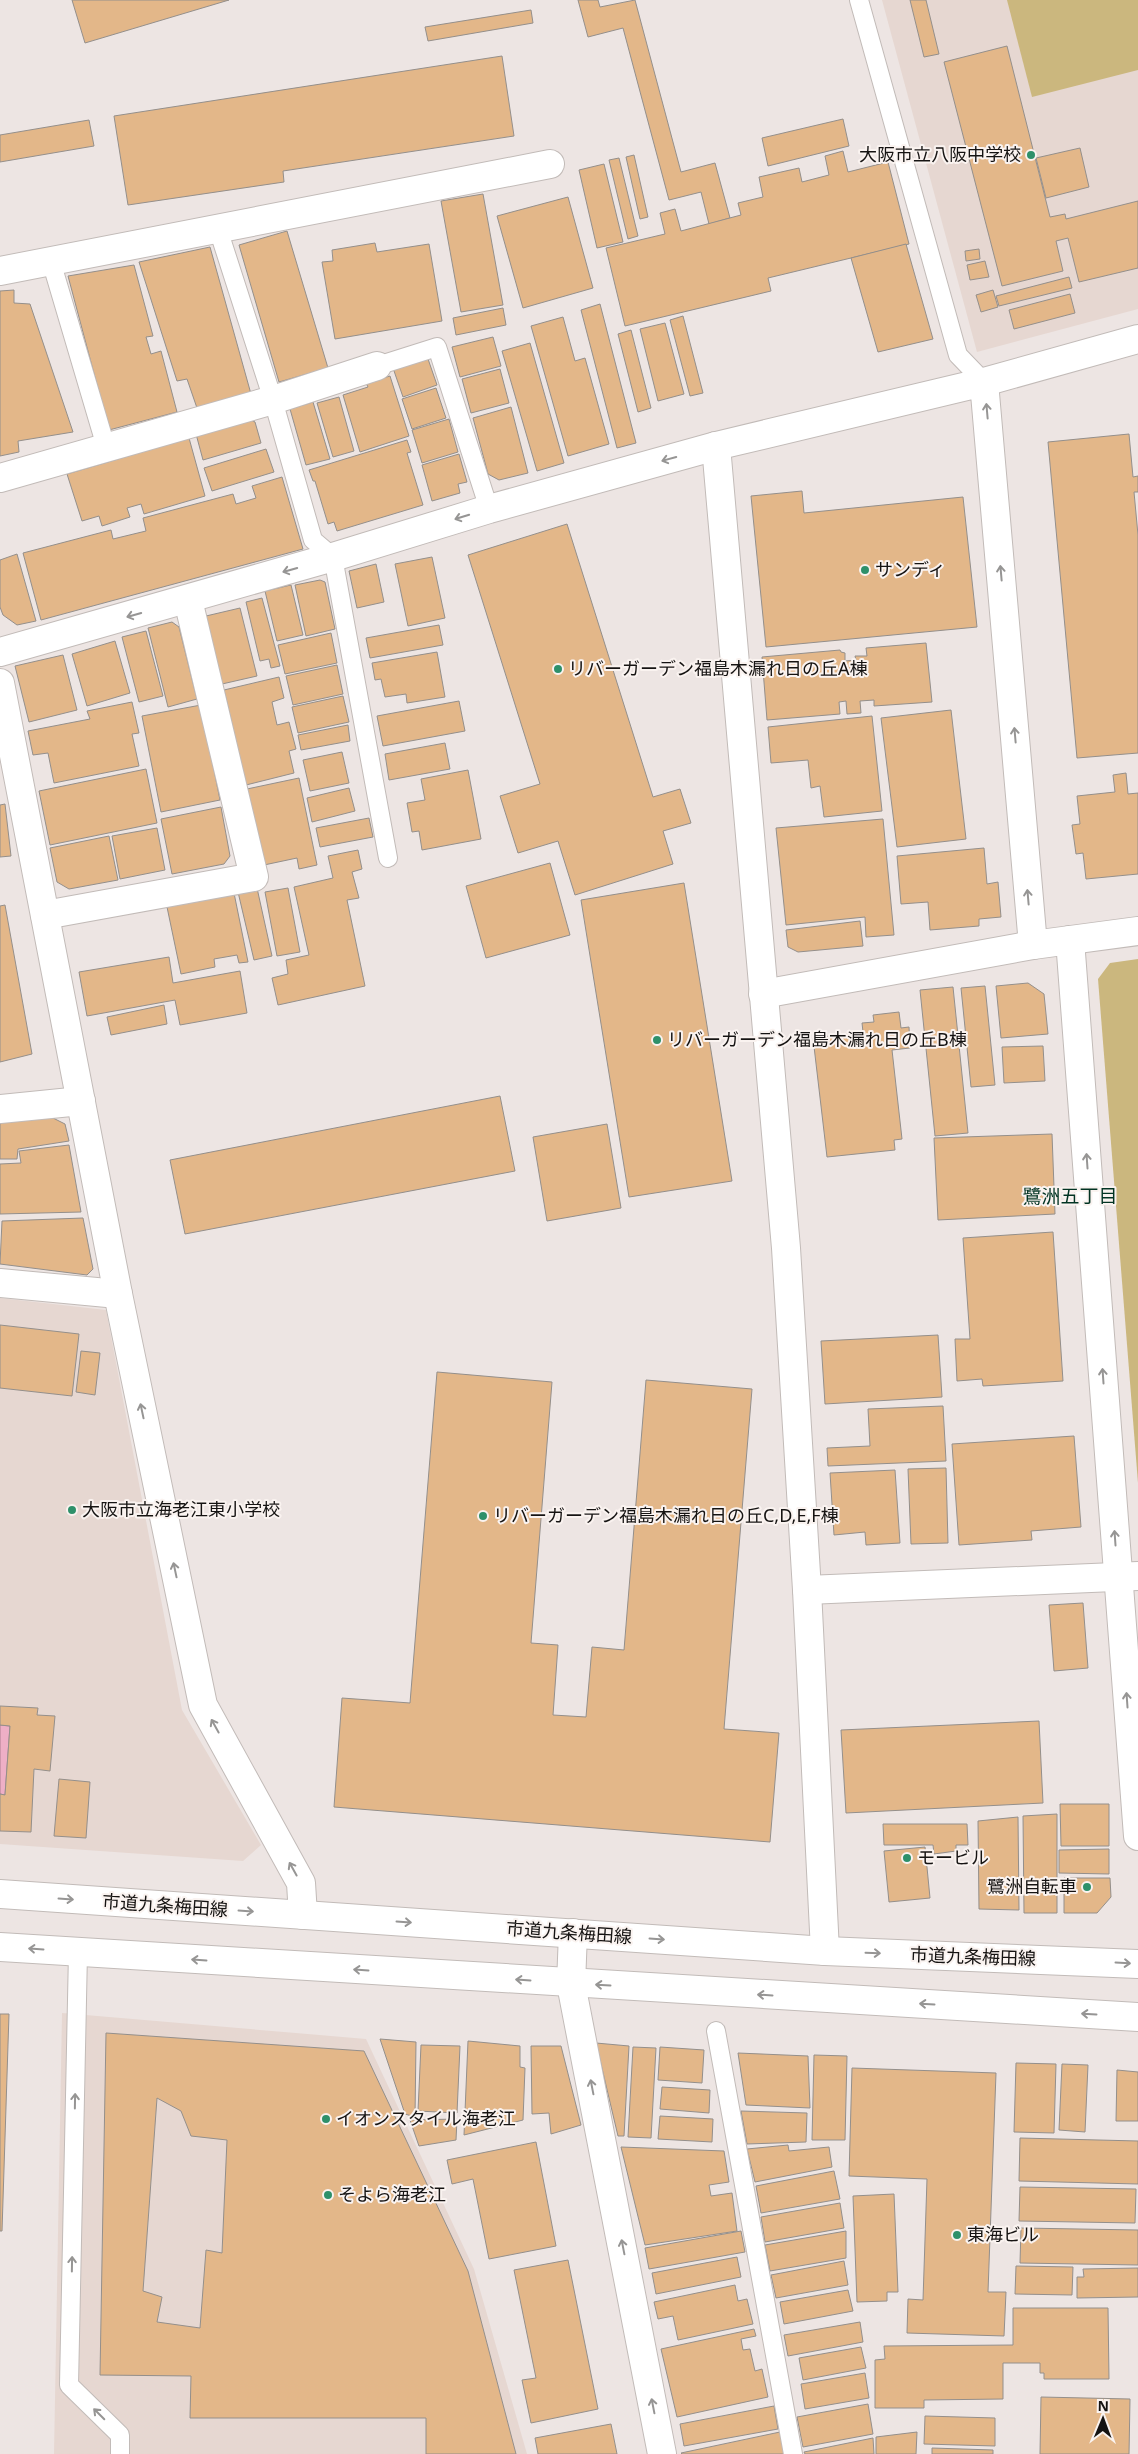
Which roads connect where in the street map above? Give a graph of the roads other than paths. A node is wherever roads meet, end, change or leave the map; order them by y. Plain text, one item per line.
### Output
1 (859, 0) edge
2 (550, 164) dead end
3 (218, 229) junction
4 (51, 261) junction
5 (0, 271) edge
6 (1138, 339) edge
7 (377, 366) joint
8 (984, 382) junction
9 (273, 400) junction
10 (716, 446) junction
11 (106, 447) junction
12 (0, 478) edge
13 (489, 509) junction
14 (333, 558) junction
15 (188, 600) junction
16 (0, 652) edge
17 (0, 683) edge
18 (388, 858) dead end
19 (45, 915) junction
20 (1138, 931) edge
21 (1070, 940) junction
22 (1033, 945) junction
23 (764, 994) junction
24 (81, 1101) junction
25 (0, 1109) edge
26 (0, 1283) edge
27 (118, 1294) junction
28 (1128, 1577) edge
29 (807, 1590) junction
30 (1138, 1836) edge
31 (0, 1894) edge
32 (303, 1915) junction
33 (574, 1934) junction
34 (0, 1947) edge
35 (825, 1951) junction
36 (78, 1952) junction
37 (1138, 1964) edge
38 (572, 1984) junction
39 (1138, 2017) edge
40 (716, 2031) dead end
41 (120, 2454) edge
42 (662, 2454) edge
43 (793, 2454) edge

1 - 8 lane
2 - 3 street
3 - 4 street
3 - 9 lane
4 - 5 street
4 - 11 lane
6 - 8 street
7 - 9 street
7 - 13 lane
8 - 10 street
22 -> 8 street
9 - 11 street
9 - 14 lane
10 -> 13 street
10 - 23 street
11 - 12 street
13 -> 14 street
14 -> 15 street
14 - 18 lane
15 -> 16 street
15 - 19 street
17 - 19 street
19 - 24 street
20 - 21 street
21 - 22 street
28 -> 21 street
22 - 23 street
23 - 29 street
24 - 25 street
24 - 27 street
26 - 27 street
32 -> 27 street
28 - 29 street
30 -> 28 street
29 - 35 street
31 -> 32 street, 市道九条梅田線
32 -> 33 street, 市道九条梅田線
33 -> 35 street, 市道九条梅田線
33 - 38 street
36 -> 34 street
35 -> 37 street, 市道九条梅田線
38 -> 36 street
41 -> 36 lane
39 -> 38 street
42 -> 38 street
40 - 43 lane

